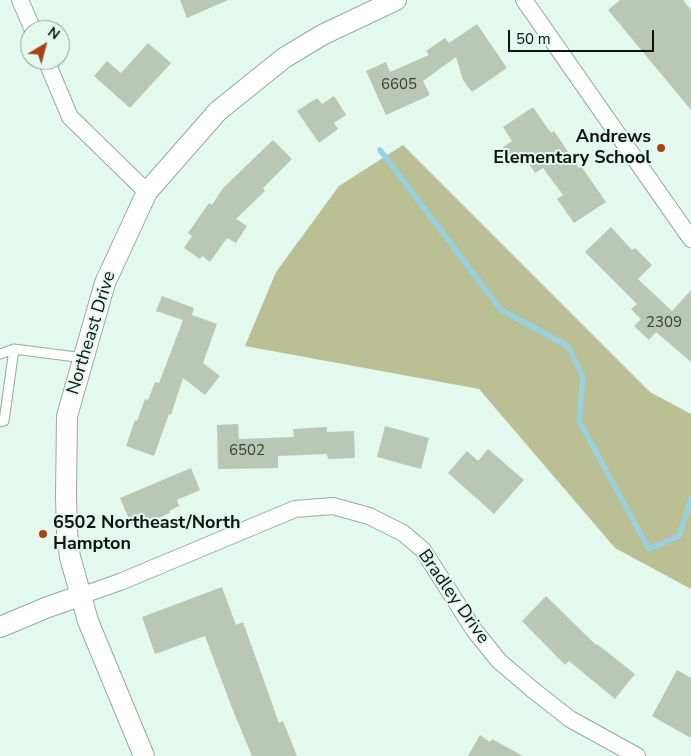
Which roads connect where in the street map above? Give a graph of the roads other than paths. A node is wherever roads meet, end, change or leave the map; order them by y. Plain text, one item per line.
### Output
1 (20, 0) edge
2 (396, 0) edge
3 (524, 0) edge
4 (29, 20) edge
5 (50, 70) edge
6 (147, 192) junction
7 (691, 239) edge
8 (14, 348) junction
9 (0, 354) edge
10 (84, 358) junction
11 (0, 422) edge
12 (80, 596) junction
13 (0, 627) edge
14 (144, 756) edge
15 (637, 756) edge

1 - 4 street
2 - 6 street, Northeast Drive
3 - 7 street
5 - 6 street
6 - 10 street, Northeast Drive
8 - 9 lane
8 - 10 lane
8 - 11 lane
10 - 12 street, Northeast Drive
12 - 13 street
12 - 14 street, Northeast Drive
12 - 15 street, Bradley Drive

